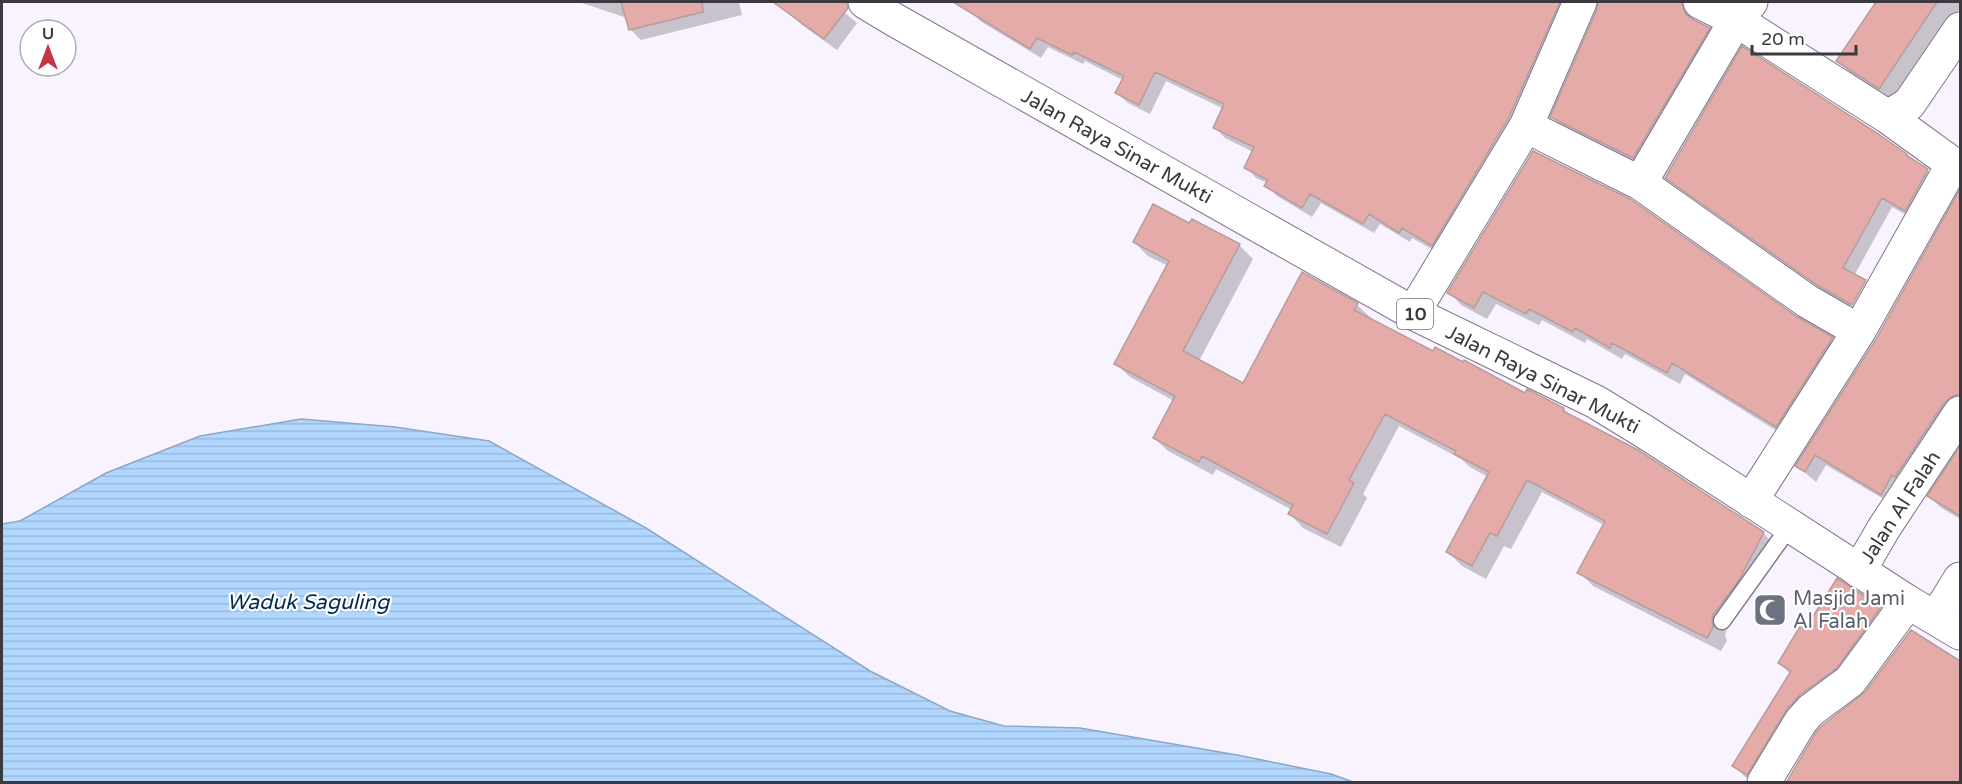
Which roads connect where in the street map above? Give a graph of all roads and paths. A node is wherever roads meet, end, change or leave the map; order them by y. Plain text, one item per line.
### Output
1 (865, 2) edge
2 (1580, 2) edge
3 (1700, 2) edge
4 (1743, 11) edge
5 (1960, 29) edge
6 (1888, 117) junction
7 (1526, 126) junction
8 (1640, 183) junction
9 (1413, 313) junction
10 (1859, 331) junction
11 (1960, 413) edge
12 (1751, 501) junction
13 (1790, 526) junction
14 (1859, 571) junction
15 (1960, 579) edge
16 (1908, 602) junction
17 (1722, 621) dead end
18 (1948, 626) edge
19 (1764, 783) edge

1 - 9 main road, Jalan Raya Sinar Mukti / 10
2 - 7 main road
3 - 4 main road
4 - 6 main road
4 - 8 main road
5 - 6 main road
6 - 10 main road
7 - 8 main road
7 - 9 main road
8 - 10 main road
9 - 12 main road, Jalan Raya Sinar Mukti / 10
10 - 12 main road
11 - 14 main road, Jalan Al Falah
12 - 13 main road, Jalan Raya Sinar Mukti / 10
13 - 14 main road, Jalan Raya Sinar Mukti / 10
13 - 17 lane
14 - 16 main road, Jalan Raya Sinar Mukti / 10
15 - 18 main road
16 - 18 main road, Jalan Raya Sinar Mukti / 10
16 - 19 main road

